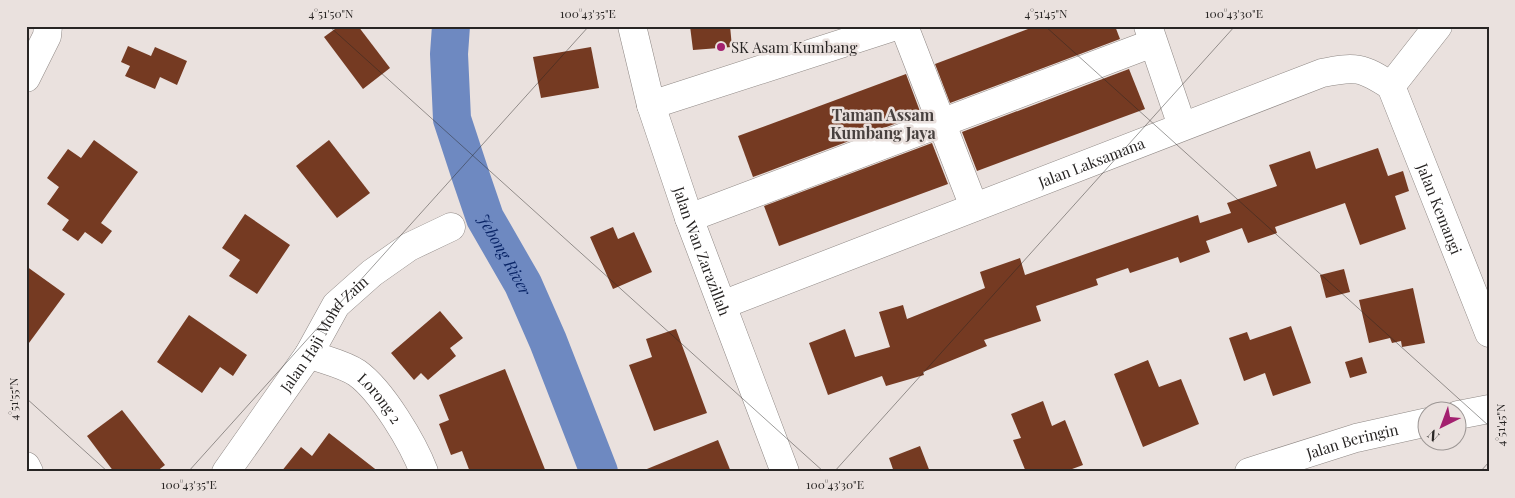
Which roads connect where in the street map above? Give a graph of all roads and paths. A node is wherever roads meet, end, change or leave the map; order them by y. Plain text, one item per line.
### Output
1 (48, 26) edge
2 (632, 26) edge
3 (896, 26) edge
4 (904, 26) edge
5 (1438, 26) edge
6 (1150, 35) edge
7 (26, 78) edge
8 (1391, 86) junction
9 (651, 105) junction
10 (942, 124) junction
11 (1182, 126) junction
12 (974, 207) junction
13 (688, 218) junction
14 (451, 227) dead end
15 (722, 305) junction
16 (1489, 333) edge
17 (309, 354) junction
18 (1489, 409) edge
19 (1468, 414) edge
20 (1418, 424) edge
21 (26, 466) edge
22 (29, 472) edge
23 (226, 472) edge
24 (424, 472) edge
25 (785, 472) edge
26 (1249, 472) edge

1 - 7 street
2 - 9 street, Jalan Wan Zarazillah
3 - 9 street
4 - 10 street
5 - 8 street
6 - 10 street
6 - 11 street
8 - 11 street, Jalan Laksamana
8 - 16 street, Jalan Kemangi
9 - 13 street, Jalan Wan Zarazillah
10 - 12 street
10 - 13 street
11 - 12 street, Jalan Laksamana
12 - 15 street, Jalan Laksamana
13 - 15 street, Jalan Wan Zarazillah
14 - 17 street, Jalan Haji Mohd Zain
15 - 25 street, Jalan Wan Zarazillah
17 - 23 street, Jalan Haji Mohd Zain
17 - 24 street, Lorong 2
18 - 19 street
20 - 26 street, Jalan Beringin
21 - 22 street

